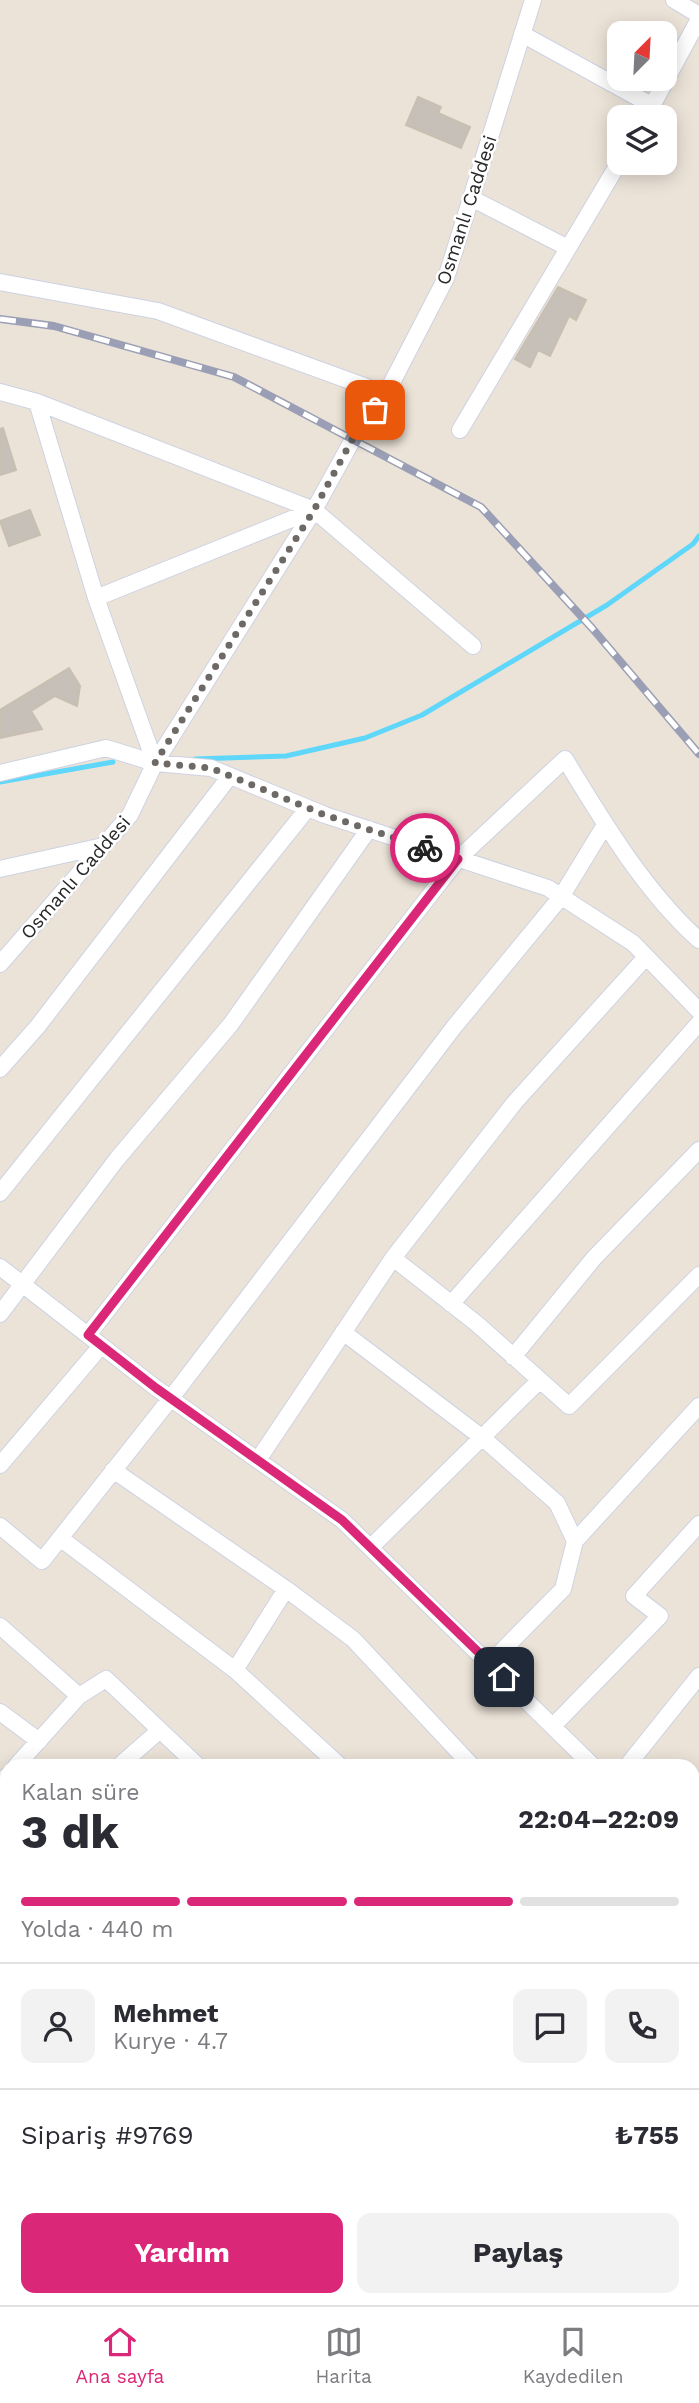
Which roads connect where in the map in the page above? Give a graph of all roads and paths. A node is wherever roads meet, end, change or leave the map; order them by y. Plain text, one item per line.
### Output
1 (533, 0) edge
2 (674, 0) edge
3 (699, 17) edge
4 (522, 34) junction
5 (639, 105) edge
6 (652, 105) edge
7 (612, 175) edge
8 (471, 198) junction
9 (568, 248) junction
10 (0, 282) edge
11 (0, 392) edge
12 (386, 394) junction
13 (37, 402) junction
14 (460, 430) dead end
15 (314, 510) junction
16 (96, 597) junction
17 (473, 646) dead end
18 (155, 763) junction
19 (0, 773) edge
20 (230, 776) junction
21 (308, 807) junction
22 (605, 825) junction
23 (369, 829) junction
24 (103, 846) junction
25 (458, 859) junction
26 (0, 869) edge
27 (562, 897) junction
28 (699, 940) edge
29 (646, 957) junction
30 (0, 964) edge
31 (699, 1011) edge
32 (699, 1023) edge
33 (0, 1069) edge
34 (699, 1150) edge
35 (0, 1193) edge
36 (393, 1258) junction
37 (0, 1267) edge
38 (699, 1275) edge
39 (20, 1283) junction
40 (451, 1304) junction
41 (0, 1314) edge
42 (343, 1332) junction
43 (88, 1335) junction
44 (101, 1346) junction
45 (513, 1357) junction
46 (540, 1380) junction
47 (171, 1398) junction
48 (699, 1406) edge
49 (484, 1439) junction
50 (258, 1460) junction
51 (0, 1465) edge
52 (113, 1471) junction
53 (699, 1524) edge
54 (0, 1526) edge
55 (60, 1538) junction
56 (575, 1541) junction
57 (371, 1547) junction
58 (286, 1589) junction
59 (0, 1626) edge
60 (490, 1664) junction
61 (235, 1670) junction
62 (699, 1676) edge
63 (79, 1696) junction
64 (0, 1712) edge
65 (553, 1726) junction
66 (160, 1730) junction
67 (39, 1741) junction
68 (22, 1759) edge
69 (127, 1759) edge
70 (191, 1759) edge
71 (332, 1759) edge
72 (465, 1759) edge
73 (586, 1759) edge
74 (633, 1759) edge

1 - 4 street, Osmanlı Caddesi
2 - 3 street
3 - 6 street
4 - 5 street
4 - 8 street, Osmanlı Caddesi
7 - 9 street
8 - 9 street
8 - 12 street, Osmanlı Caddesi
9 - 14 street
10 - 12 street
11 - 13 street
12 - 15 street, Osmanlı Caddesi
13 - 15 street
13 - 16 street
15 - 16 street
15 - 17 street
15 - 18 street, Osmanlı Caddesi
16 - 18 street
18 - 19 street
18 - 20 street
18 - 24 street, Osmanlı Caddesi
20 - 21 street
20 - 33 street
21 - 23 street
21 - 35 street
22 - 25 street
22 - 27 street
22 - 28 street
23 - 25 street
23 - 39 street
24 - 26 street
24 - 30 street, Osmanlı Caddesi
25 - 27 street
25 - 43 street
27 - 29 street
27 - 47 street
29 - 31 street
29 - 36 street
32 - 40 street
34 - 45 street
36 - 40 street
36 - 42 street
37 - 39 street
38 - 46 street
39 - 41 street
39 - 43 street
40 - 45 street
42 - 49 street
42 - 50 street
43 - 44 street
44 - 47 street
44 - 51 street
45 - 46 street
46 - 49 street
47 - 50 street
47 - 52 street
48 - 56 street
49 - 56 street
49 - 57 street
50 - 57 street
52 - 55 street
52 - 58 street
53 - 65 street
54 - 55 street
55 - 61 street
56 - 60 street
57 - 60 street
58 - 61 street
58 - 72 street
59 - 63 street
60 - 65 street
61 - 71 street
62 - 74 street
63 - 66 street
63 - 67 street
64 - 67 street
65 - 73 street
66 - 69 street
66 - 70 street
67 - 68 street

